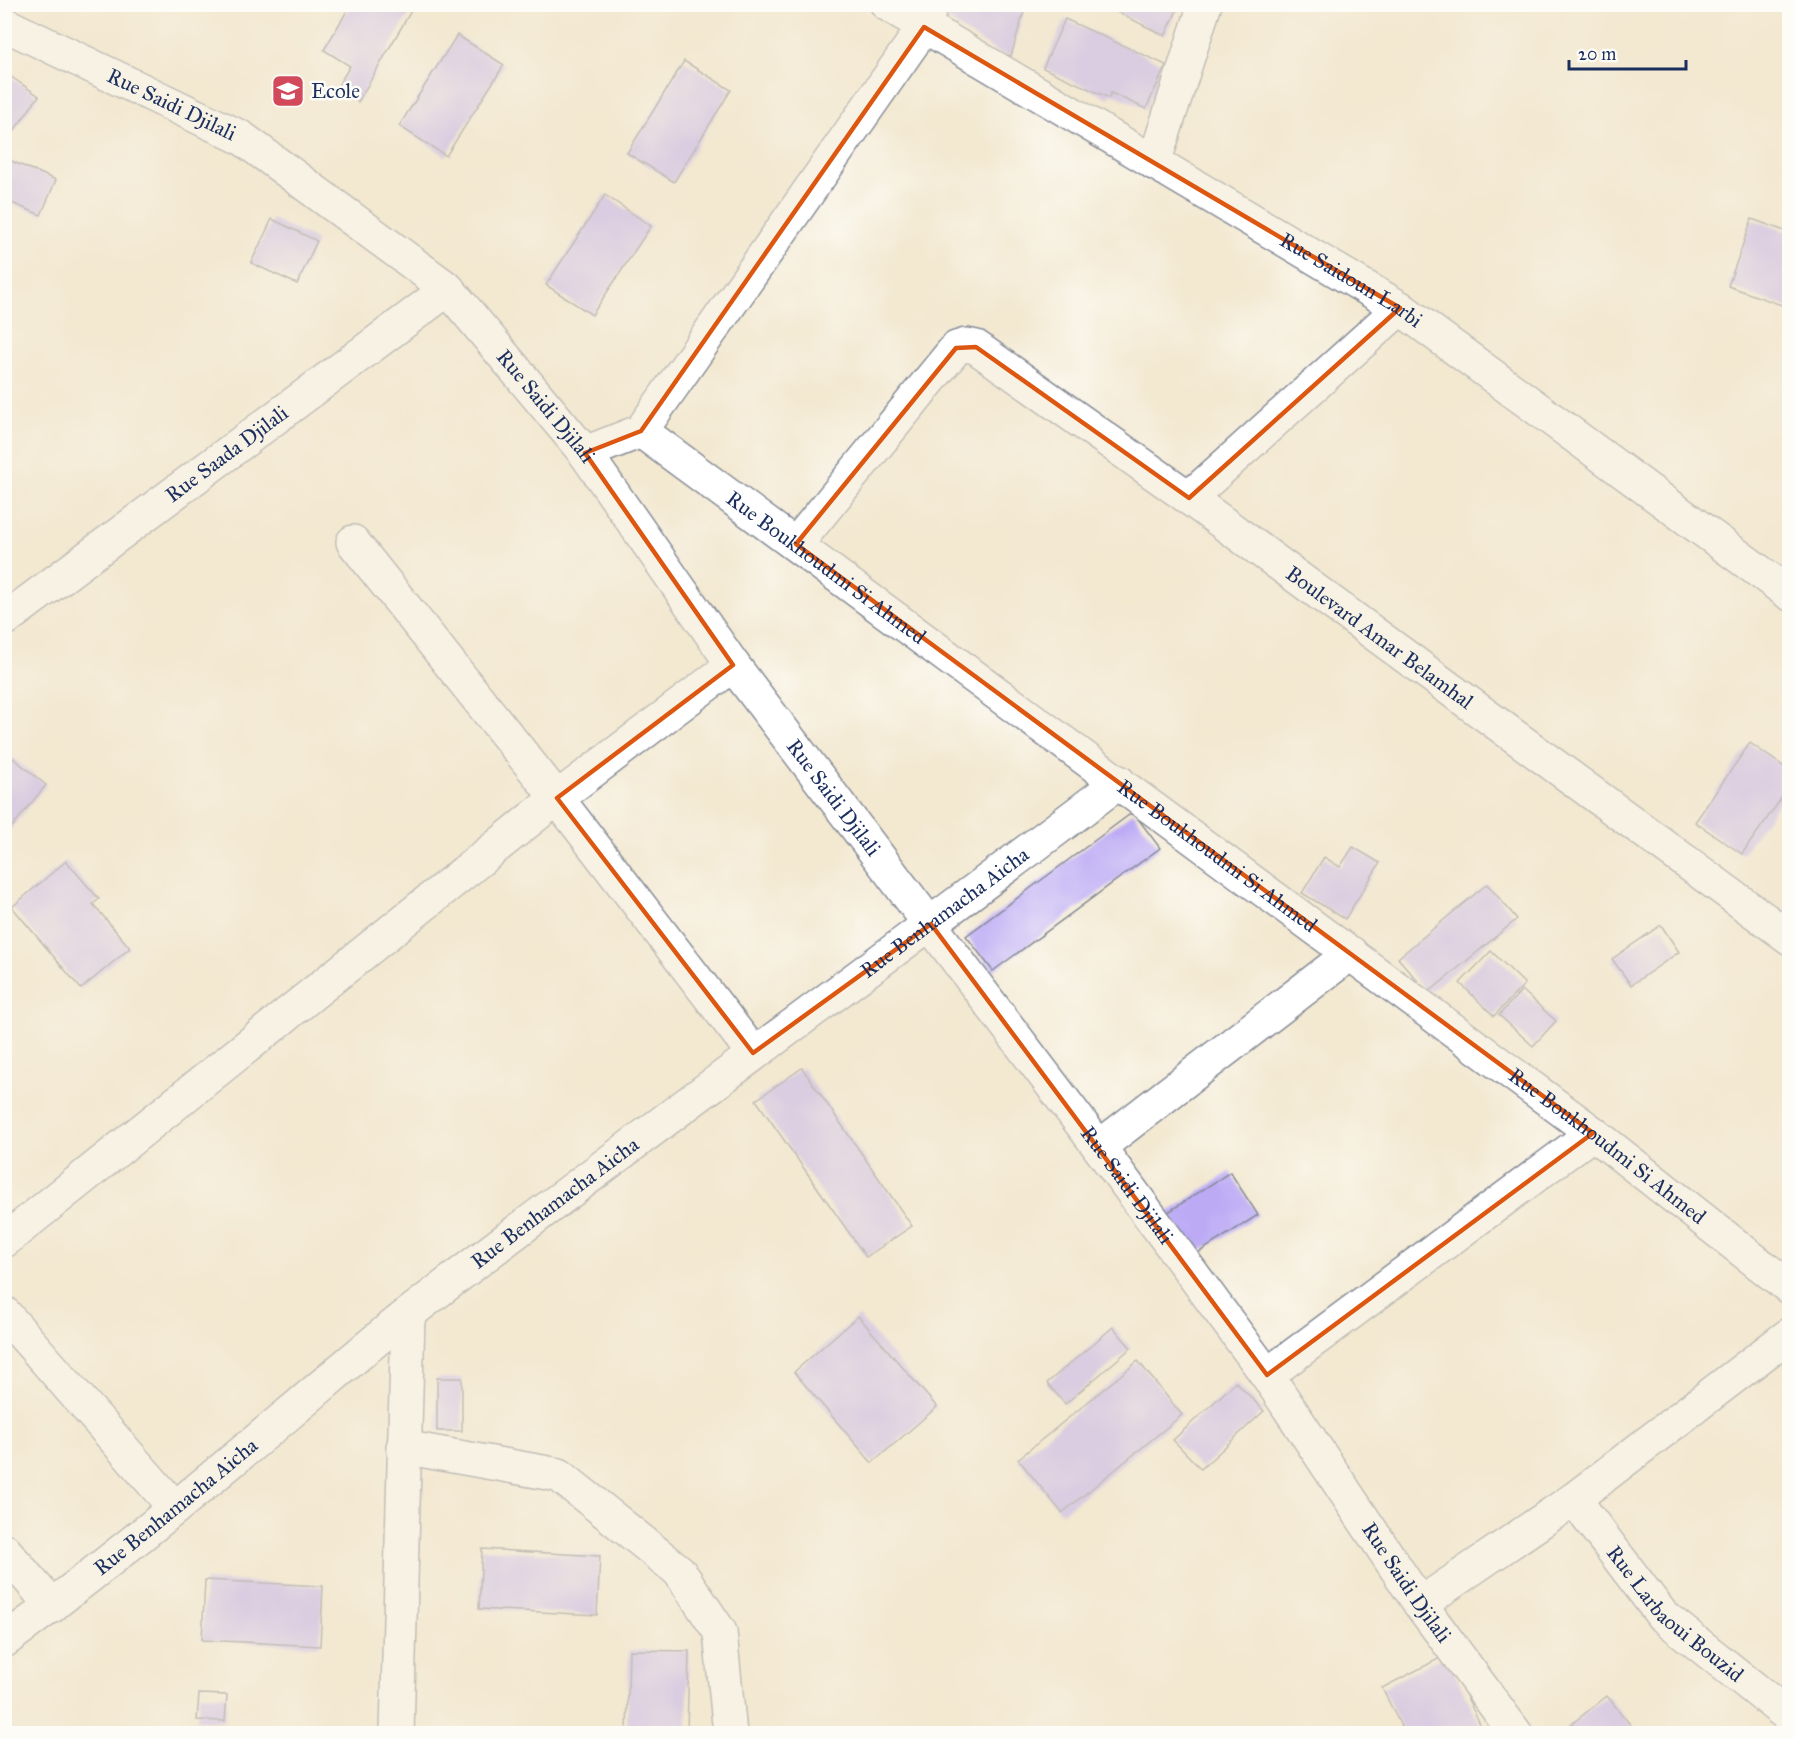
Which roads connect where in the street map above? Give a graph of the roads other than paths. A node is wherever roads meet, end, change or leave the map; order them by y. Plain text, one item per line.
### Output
1 (886, 4) edge
2 (1205, 4) edge
3 (928, 16) edge
4 (4, 24) edge
5 (1154, 163) junction
6 (448, 289) junction
7 (1400, 308) junction
8 (640, 430) junction
9 (585, 453) junction
10 (1190, 498) junction
11 (353, 542) dead end
12 (796, 544) junction
13 (1790, 594) edge
14 (4, 620) edge
15 (733, 666) junction
16 (1119, 782) junction
17 (557, 798) junction
18 (931, 924) junction
19 (1790, 938) edge
20 (1351, 952) junction
21 (753, 1053) junction
22 (1593, 1133) junction
23 (1099, 1147) junction
24 (4, 1241) edge
25 (1790, 1288) edge
26 (4, 1313) edge
27 (408, 1315) junction
28 (1790, 1334) edge
29 (1267, 1375) junction
30 (403, 1447) junction
31 (1574, 1499) junction
32 (175, 1508) junction
33 (4, 1550) edge
34 (1419, 1604) junction
35 (52, 1606) junction
36 (4, 1641) edge
37 (1790, 1717) edge
38 (397, 1734) edge
39 (730, 1734) edge
40 (1516, 1734) edge

1 - 3 street, Rue Saidoun Larbi
2 - 5 street
3 - 5 street, Rue Saidoun Larbi
3 - 8 street
4 - 6 street, Rue Saidi Djilali
5 - 7 street, Rue Saidoun Larbi
6 - 9 street, Rue Saidi Djilali
6 - 14 street, Rue Saada Djilali
7 - 10 street
7 - 13 street, Rue Saidoun Larbi
8 - 9 street
8 - 12 street, Rue Boukhoudmi Si Ahmed
9 - 15 street, Rue Saidi Djilali
10 - 12 street, Boulevard Amar Belamhal
10 - 19 street, Boulevard Amar Belamhal
11 - 17 street
12 - 16 street, Rue Boukhoudmi Si Ahmed
15 - 17 street
15 - 18 street, Rue Saidi Djilali
16 - 18 street, Rue Benhamacha Aicha
16 - 20 street, Rue Boukhoudmi Si Ahmed
17 - 21 street
17 - 24 street
18 - 21 street, Rue Benhamacha Aicha
18 - 23 street, Rue Saidi Djilali
20 - 22 street, Rue Boukhoudmi Si Ahmed
20 - 23 street
21 - 27 street, Rue Benhamacha Aicha
22 - 25 street, Rue Boukhoudmi Si Ahmed
22 - 29 street
23 - 29 street, Rue Saidi Djilali
26 - 32 street
27 - 30 street
27 - 32 street, Rue Benhamacha Aicha
28 - 31 street
29 - 34 street, Rue Saidi Djilali
30 - 38 street
30 - 39 street
31 - 34 street
31 - 37 street, Rue Larbaoui Bouzid
32 - 35 street, Rue Benhamacha Aicha
33 - 35 street
34 - 40 street, Rue Saidi Djilali
35 - 36 street, Rue Benhamacha Aicha

